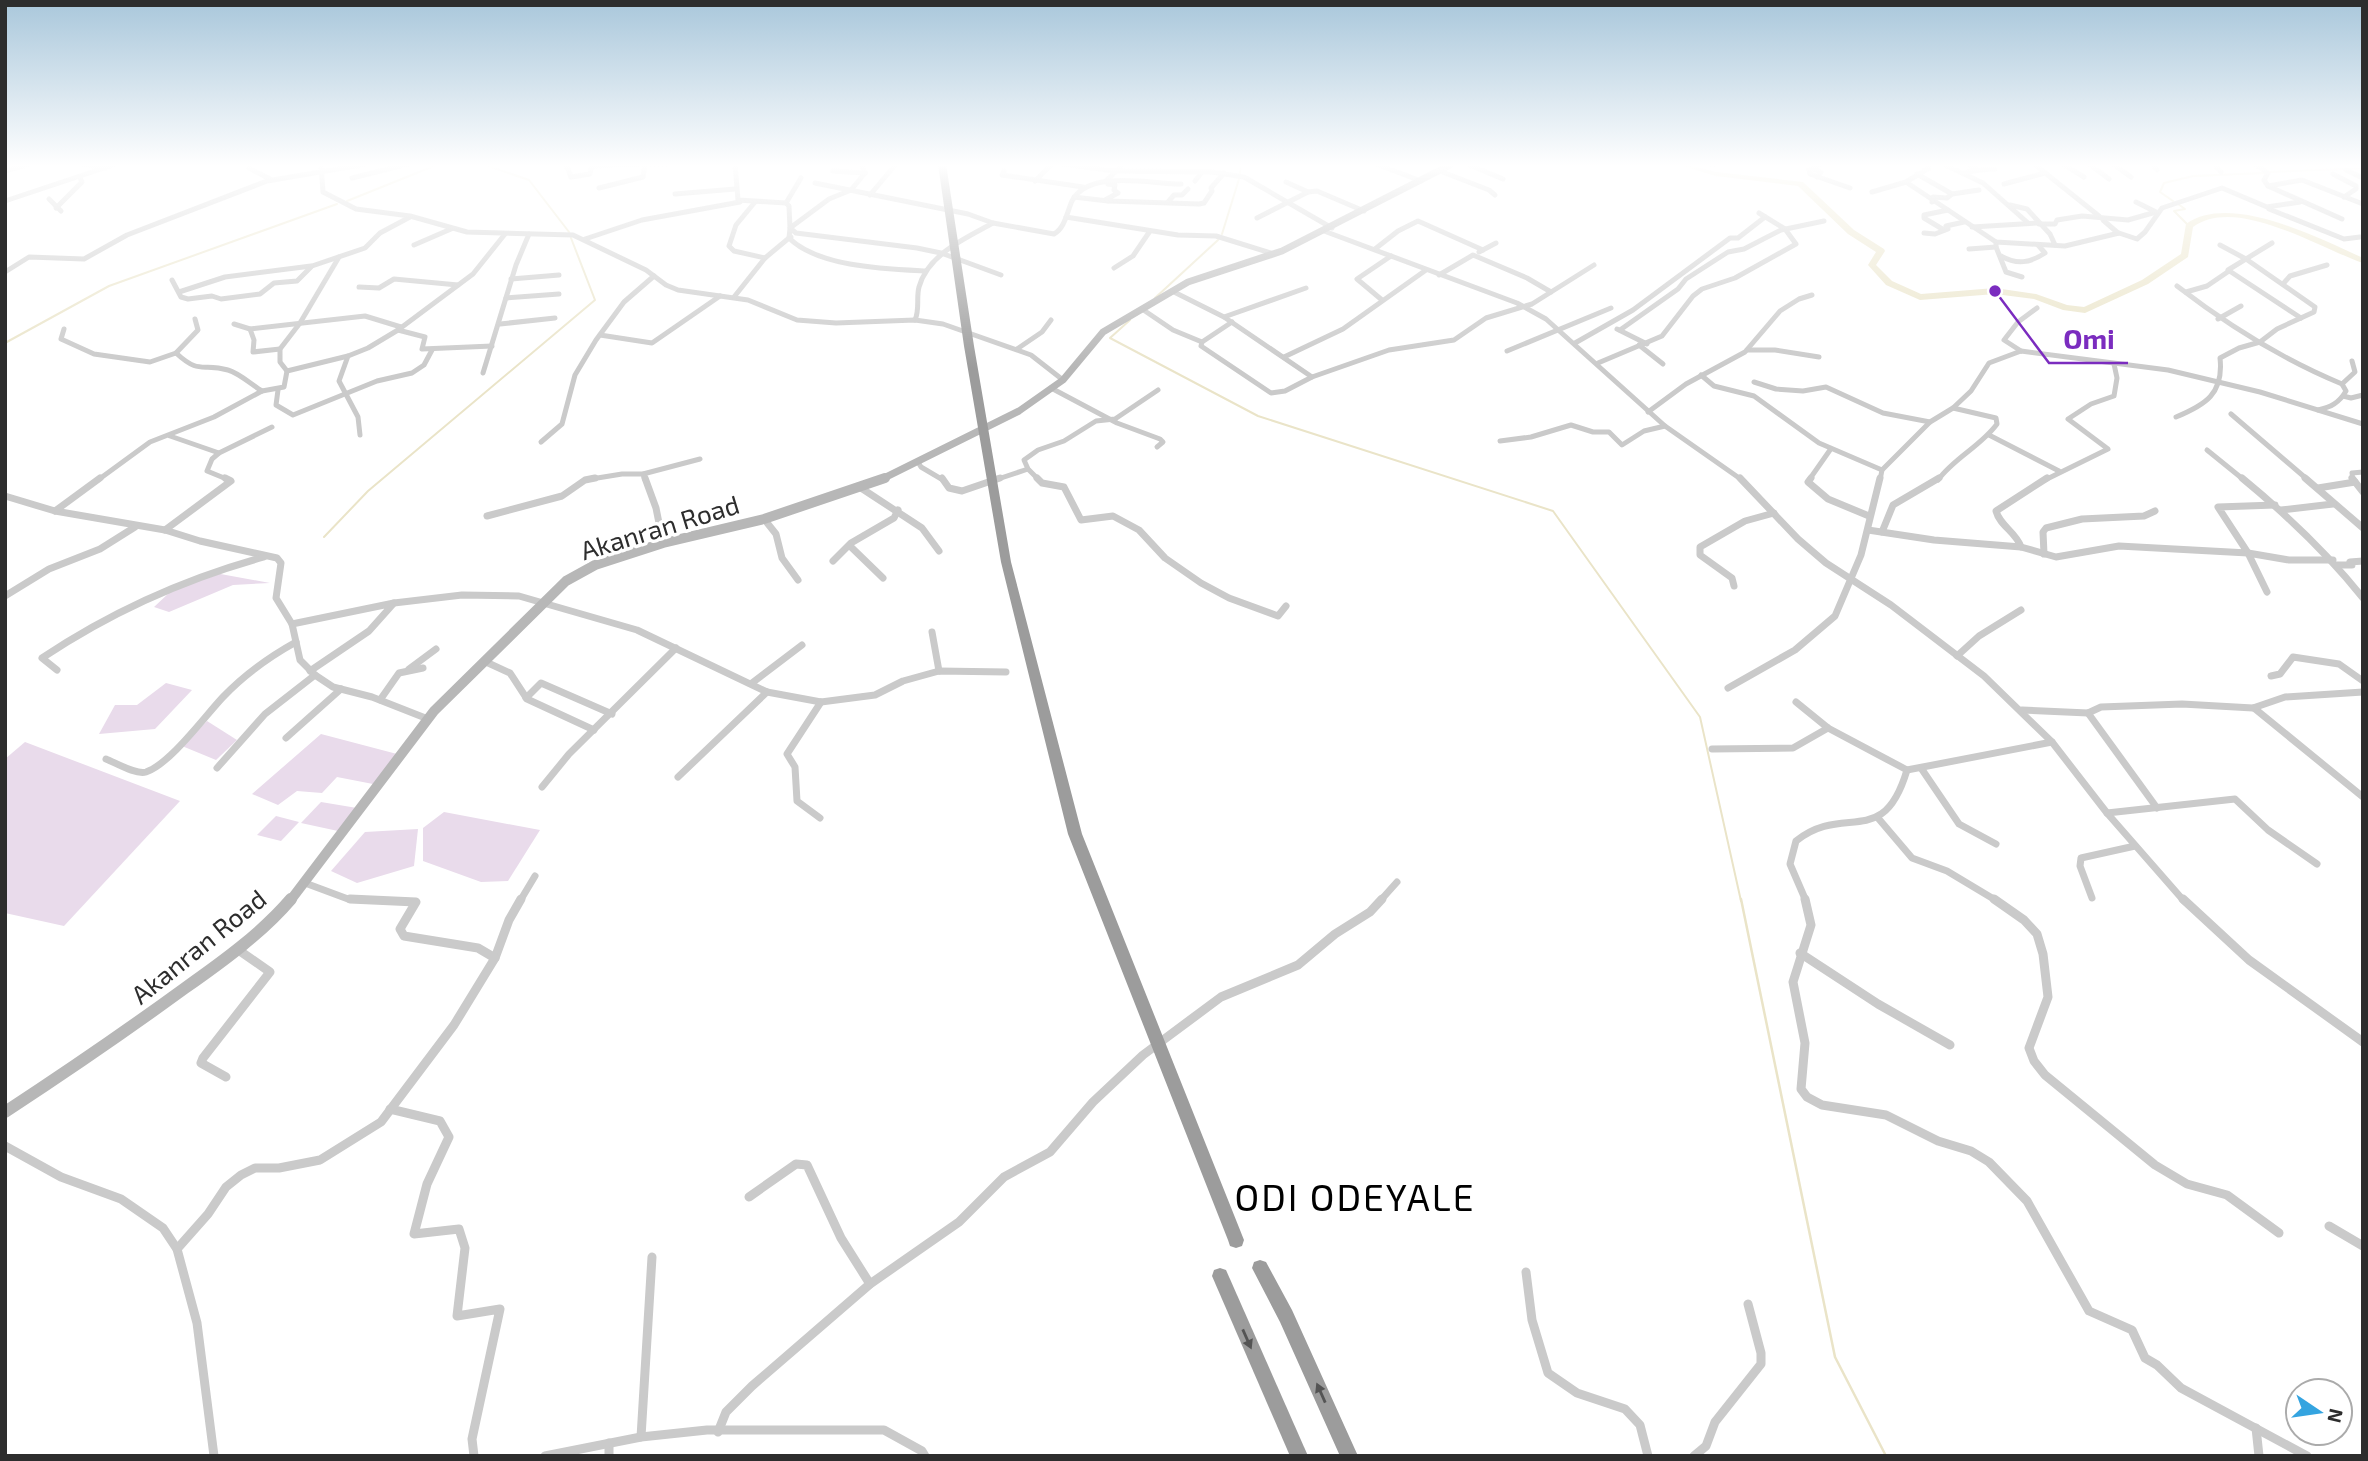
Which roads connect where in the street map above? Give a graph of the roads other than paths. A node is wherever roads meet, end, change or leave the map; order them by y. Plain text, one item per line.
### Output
1 (134, 232) edge
2 (381, 232) edge
3 (444, 232) edge
4 (470, 232) edge
5 (601, 232) edge
6 (734, 232) edge
7 (790, 232) edge
8 (952, 232) edge
9 (977, 232) edge
10 (1149, 232) edge
11 (1166, 232) edge
12 (1321, 232) edge
13 (1335, 232) edge
14 (1396, 232) edge
15 (1443, 232) edge
16 (1745, 232) edge
17 (1778, 232) edge
18 (1787, 232) edge
19 (1937, 232) edge
20 (1982, 232) edge
21 (2048, 232) edge
22 (2146, 232) edge
23 (2328, 232) edge
24 (796, 233) joint
25 (1923, 233) dead end
26 (2119, 233) joint
27 (505, 234) junction
28 (530, 234) junction
29 (1986, 234) joint
30 (1741, 235) junction
31 (789, 238) junction
32 (1730, 238) junction
33 (2362, 238) edge
34 (585, 239) junction
35 (1757, 242) junction
36 (1496, 243) dead end
37 (2272, 243) dead end
38 (1996, 244) junction
39 (2037, 244) junction
40 (414, 245) dead end
41 (2055, 245) junction
42 (2220, 245) dead end
43 (1375, 249) junction
44 (1483, 250) junction
45 (1728, 252) junction
46 (1969, 252) dead end
47 (941, 253) junction
48 (1274, 254) junction
49 (1472, 255) junction
50 (1391, 256) junction
51 (339, 257) junction
52 (765, 258) junction
53 (2001, 259) junction
54 (2246, 259) junction
55 (1594, 265) dead end
56 (2327, 265) dead end
57 (312, 266) junction
58 (1114, 268) dead end
59 (1426, 270) junction
60 (926, 271) junction
61 (2229, 271) junction
62 (5, 272) edge
63 (559, 275) dead end
64 (1001, 275) dead end
65 (1439, 275) junction
66 (654, 276) junction
67 (2022, 277) dead end
68 (172, 279) dead end
69 (511, 279) junction
70 (2283, 284) junction
71 (359, 286) dead end
72 (458, 286) junction
73 (2177, 286) dead end
74 (1306, 288) dead end
75 (1172, 291) junction
76 (179, 292) junction
77 (1551, 292) junction
78 (2186, 292) junction
79 (559, 295) dead end
80 (721, 295) junction
81 (1812, 295) dead end
82 (734, 297) junction
83 (506, 298) junction
84 (1382, 300) junction
85 (1523, 306) junction
86 (2241, 306) dead end
87 (1611, 308) dead end
88 (2037, 308) dead end
89 (1142, 309) junction
90 (1224, 317) junction
91 (555, 318) dead end
92 (2301, 318) junction
93 (195, 319) dead end
94 (2218, 319) junction
95 (915, 320) junction
96 (1051, 320) dead end
97 (1232, 322) junction
98 (300, 323) junction
99 (234, 324) dead end
100 (500, 324) junction
101 (1610, 325) junction
102 (400, 328) junction
103 (64, 329) dead end
104 (250, 329) junction
105 (1559, 330) junction
106 (1620, 330) junction
107 (600, 335) junction
108 (1202, 342) junction
109 (1575, 343) junction
110 (1639, 343) junction
111 (2255, 344) junction
112 (492, 346) junction
113 (280, 349) junction
114 (1017, 349) junction
115 (432, 350) junction
116 (1747, 350) junction
117 (1507, 351) dead end
118 (2021, 351) junction
119 (176, 354) junction
120 (348, 356) junction
121 (1284, 357) junction
122 (1819, 358) dead end
123 (2352, 361) dead end
124 (1598, 363) junction
125 (1663, 364) dead end
126 (2114, 364) junction
127 (287, 371) junction
128 (483, 373) dead end
129 (1700, 376) junction
130 (1312, 377) junction
131 (1063, 380) junction
132 (1754, 382) dead end
133 (2217, 384) junction
134 (2342, 384) junction
135 (1051, 388) junction
136 (278, 390) junction
137 (1158, 390) dead end
138 (262, 391) junction
139 (2363, 395) edge
140 (346, 396) junction
141 (2343, 397) junction
142 (1953, 408) junction
143 (2314, 411) junction
144 (1648, 412) junction
145 (2231, 414) dead end
146 (2176, 417) dead end
147 (1110, 419) junction
148 (2363, 424) edge
149 (1927, 425) junction
150 (1665, 426) junction
151 (272, 427) dead end
152 (360, 435) dead end
153 (1989, 435) junction
154 (170, 436) junction
155 (1500, 441) dead end
156 (541, 442) dead end
157 (1157, 447) dead end
158 (1830, 450) junction
159 (2207, 450) dead end
160 (219, 453) junction
161 (700, 458) dead end
162 (918, 462) junction
163 (1028, 469) junction
164 (1882, 470) junction
165 (2059, 471) junction
166 (2363, 472) edge
167 (643, 474) junction
168 (2355, 482) junction
169 (862, 488) junction
170 (2318, 488) junction
171 (2363, 492) edge
172 (5, 496) edge
173 (2333, 504) junction
174 (2275, 505) junction
175 (898, 510) junction
176 (2281, 510) junction
177 (55, 511) junction
178 (2155, 511) dead end
179 (1774, 513) junction
180 (487, 516) dead end
181 (1869, 516) junction
182 (764, 519) junction
183 (135, 527) junction
184 (2362, 528) edge
185 (164, 530) junction
186 (1868, 530) junction
187 (1882, 532) junction
188 (663, 543) junction
189 (849, 546) junction
190 (2021, 547) junction
191 (939, 551) dead end
192 (2248, 553) junction
193 (2044, 554) junction
194 (268, 556) junction
195 (833, 561) dead end
196 (2363, 561) edge
197 (2335, 562) junction
198 (1850, 577) junction
199 (883, 578) dead end
200 (798, 580) dead end
201 (1734, 586) dead end
202 (2267, 592) dead end
203 (5, 596) edge
204 (2363, 598) edge
205 (394, 603) junction
206 (545, 604) junction
207 (1286, 607) dead end
208 (2021, 610) dead end
209 (292, 624) junction
210 (932, 632) dead end
211 (296, 642) junction
212 (802, 645) dead end
213 (676, 648) junction
214 (436, 649) dead end
215 (1957, 656) junction
216 (486, 662) junction
217 (423, 668) dead end
218 (57, 670) dead end
219 (408, 670) junction
220 (939, 671) junction
221 (1006, 672) dead end
222 (313, 673) junction
223 (2271, 676) dead end
224 (2363, 681) edge
225 (752, 683) junction
226 (341, 688) junction
227 (1728, 688) dead end
228 (767, 692) junction
229 (2363, 692) edge
230 (526, 698) junction
231 (380, 700) junction
232 (821, 702) junction
233 (1796, 702) dead end
234 (2253, 708) junction
235 (2022, 710) junction
236 (2088, 713) junction
237 (612, 714) junction
238 (428, 719) junction
239 (1828, 728) junction
240 (594, 730) junction
241 (286, 738) dead end
242 (2052, 742) junction
243 (1712, 748) dead end
244 (106, 759) dead end
245 (217, 768) dead end
246 (1921, 768) junction
247 (1907, 770) junction
248 (678, 777) dead end
249 (542, 787) dead end
250 (2363, 797) edge
251 (2157, 808) junction
252 (2107, 813) junction
253 (820, 818) dead end
254 (1878, 818) junction
255 (1996, 844) dead end
256 (2135, 846) junction
257 (2317, 864) dead end
258 (534, 876) dead end
259 (1396, 882) dead end
260 (305, 883) junction
261 (2092, 898) dead end
262 (237, 950) junction
263 (1800, 953) junction
264 (495, 958) junction
265 (2363, 1042) edge
266 (1950, 1045) dead end
267 (226, 1077) dead end
268 (390, 1110) junction
269 (5, 1112) edge
270 (5, 1146) edge
271 (749, 1197) dead end
272 (2329, 1226) dead end
273 (2279, 1233) dead end
274 (1236, 1240) dead end
275 (2363, 1246) edge
276 (177, 1249) junction
277 (652, 1257) dead end
278 (1260, 1268) dead end
279 (1527, 1272) dead end
280 (1220, 1276) dead end
281 (870, 1284) junction
282 (1748, 1304) dead end
283 (2256, 1428) junction
284 (718, 1432) junction
285 (641, 1437) junction
286 (609, 1443) junction
287 (214, 1456) edge
288 (474, 1456) edge
289 (545, 1456) edge
290 (609, 1456) edge
291 (925, 1456) edge
292 (1299, 1456) edge
293 (1349, 1456) edge
294 (1648, 1456) edge
295 (1694, 1456) edge
296 (2259, 1456) edge
297 (2307, 1456) edge

1 - 62 street
2 - 51 street
3 - 40 street
4 - 27 street
5 - 34 street
6 - 52 street
7 - 31 street
8 - 274 highway
9 - 47 street
10 - 58 street
11 - 48 street
12 - 48 main road, Akanran Road
13 - 43 street
14 - 43 street
15 - 44 street
16 - 30 street
17 - 35 street
18 - 110 street
19 - 25 street
20 - 29 street
21 - 41 street
22 - 26 street
23 - 33 street
24 - 31 street
24 - 47 street
26 - 41 street
27 - 28 street
27 - 72 street
28 - 34 street
28 - 69 street
29 - 38 street
30 - 32 street
30 - 35 street
31 - 52 street
31 - 60 street
32 - 45 street
32 - 101 street
34 - 66 street
35 - 45 street
36 - 44 street
37 - 54 street
38 - 39 street
38 - 46 street
38 - 53 street
39 - 41 street
39 - 53 street
42 - 54 street
43 - 50 street
44 - 49 street
45 - 106 street
47 - 60 street
47 - 64 street
48 - 75 main road, Akanran Road
49 - 65 street
49 - 77 street
50 - 59 street
50 - 84 street
51 - 57 street
51 - 98 street
52 - 82 street
53 - 67 street
54 - 61 street
54 - 70 street
55 - 77 street
56 - 70 street
57 - 76 street
57 - 76 street
59 - 65 street
59 - 84 street
60 - 95 street
61 - 78 street
61 - 92 street
63 - 69 street
65 - 85 street
66 - 80 street
66 - 107 street
68 - 76 street
69 - 83 street
70 - 92 street
71 - 72 street
72 - 102 street
73 - 78 street
74 - 90 street
75 - 89 main road, Akanran Road
75 - 90 street
77 - 85 street
78 - 94 street
79 - 83 street
80 - 82 street
80 - 107 street
81 - 116 street
82 - 95 street
83 - 100 street
84 - 121 street
85 - 105 street
85 - 130 street
86 - 94 street
87 - 105 street
88 - 118 street
89 - 108 street
89 - 131 main road, Akanran Road
90 - 97 street
91 - 100 street
92 - 111 street
93 - 119 street
94 - 111 street
95 - 114 street
96 - 114 street
97 - 108 street
97 - 121 street
98 - 102 street
98 - 104 street
98 - 113 street
99 - 104 street
100 - 112 street
101 - 106 street
101 - 109 street
102 - 115 street
102 - 120 street
103 - 119 street
104 - 113 street
105 - 109 street
105 - 117 street
106 - 110 street
107 - 156 street
108 - 130 street
109 - 124 street
110 - 124 street
110 - 125 street
111 - 133 street
111 - 134 street
112 - 115 street
112 - 128 street
113 - 127 street
114 - 131 street
115 - 140 street
116 - 122 street
116 - 129 street
118 - 126 street
118 - 142 street
119 - 138 street
120 - 127 street
120 - 140 street
121 - 130 street
123 - 134 street
124 - 144 street
126 - 133 street
126 - 165 street
127 - 136 street
129 - 144 street
129 - 158 street
131 - 135 main road, Akanran Road
132 - 149 street
133 - 143 street
133 - 146 street
134 - 141 street
135 - 147 street
135 - 162 main road, Akanran Road
136 - 138 street
136 - 140 street
137 - 147 street
138 - 154 street
139 - 141 street
140 - 152 street
141 - 143 street
142 - 149 street
142 - 153 street
143 - 148 street
144 - 150 street
145 - 170 street
147 - 157 street
147 - 163 street
149 - 164 street
150 - 155 street
150 - 179 street
151 - 160 street
153 - 165 street
153 - 187 street
154 - 160 street
154 - 177 street
158 - 164 street
158 - 181 street
159 - 174 street
160 - 185 street
161 - 167 street
162 - 163 street
162 - 169 main road, Akanran Road
163 - 207 street
164 - 181 street
165 - 190 street
166 - 168 street
167 - 180 street
167 - 188 street
168 - 170 street
168 - 171 street
169 - 175 street
169 - 182 main road, Akanran Road
170 - 173 street
172 - 177 street
173 - 176 street
173 - 184 street
174 - 176 street
174 - 192 street
175 - 189 street
175 - 191 street
176 - 197 street
177 - 183 street
178 - 193 street
179 - 198 street
179 - 201 street
181 - 186 street
182 - 188 main road, Akanran Road
182 - 200 street
183 - 185 street
183 - 203 street
185 - 194 street
186 - 187 street
186 - 198 street
187 - 190 street
188 - 206 main road, Akanran Road
189 - 195 street
189 - 199 street
190 - 193 street
192 - 193 street
192 - 197 street
192 - 202 street
194 - 209 street
194 - 218 street
196 - 197 street
197 - 204 street
198 - 215 street
198 - 227 street
205 - 206 street
205 - 209 street
205 - 222 street
206 - 213 street
206 - 216 main road, Akanran Road
208 - 215 street
209 - 211 street
210 - 220 street
211 - 222 street
211 - 244 street
212 - 225 street
213 - 225 street
213 - 237 street
214 - 219 street
215 - 235 street
216 - 230 street
216 - 238 main road, Akanran Road
217 - 219 street
219 - 231 street
220 - 221 street
220 - 232 street
222 - 226 street
222 - 245 street
223 - 224 street
225 - 228 street
226 - 231 street
226 - 241 street
228 - 232 street
228 - 248 street
229 - 234 street
230 - 237 street
230 - 240 street
231 - 238 street
232 - 253 street
233 - 239 street
234 - 236 street
234 - 250 street
235 - 236 street
235 - 242 street
236 - 251 street
237 - 240 street
238 - 260 main road, Akanran Road
239 - 243 street
239 - 247 street
240 - 249 street
242 - 246 street
242 - 252 street
246 - 247 street
246 - 255 street
247 - 254 street
251 - 252 street
251 - 257 street
252 - 256 street
254 - 263 street
254 - 273 street
256 - 261 street
256 - 265 street
258 - 264 street
259 - 281 street
260 - 262 main road, Akanran Road
260 - 264 street
262 - 267 street
262 - 269 main road, Akanran Road
263 - 266 street
263 - 283 street
264 - 268 street
268 - 276 street
268 - 288 street
270 - 276 street
271 - 281 street
272 - 275 street
276 - 287 street
277 - 285 street
293 -> 278 highway
279 - 294 street
280 -> 292 highway
281 - 284 street
282 - 295 street
283 - 296 street
283 - 297 street
284 - 285 street
284 - 291 street
285 - 286 street
286 - 289 street
286 - 290 street

